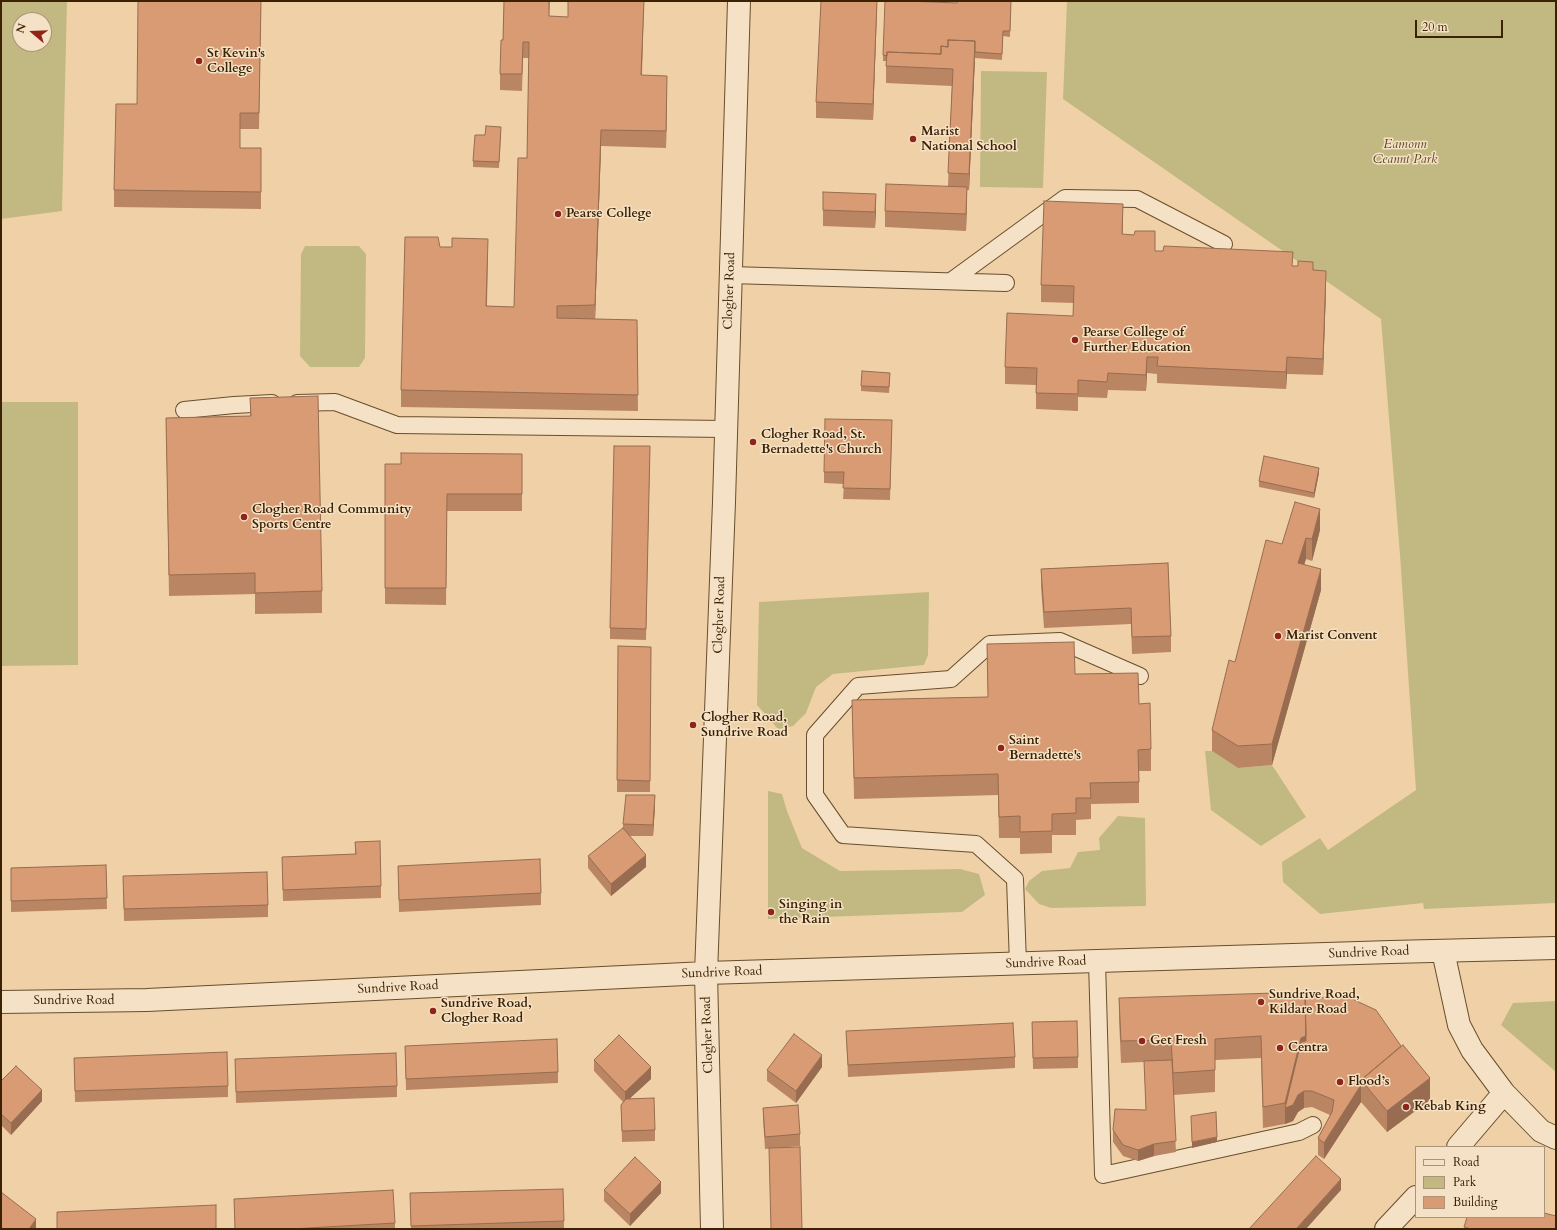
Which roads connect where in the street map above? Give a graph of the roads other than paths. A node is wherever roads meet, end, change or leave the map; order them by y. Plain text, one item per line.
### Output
1 (739, 1) edge
2 (1224, 244) dead end
3 (730, 275) junction
4 (951, 281) junction
5 (1006, 283) dead end
6 (184, 410) dead end
7 (726, 429) junction
8 (1140, 676) edge
9 (1556, 948) edge
10 (1443, 950) junction
11 (1098, 961) junction
12 (1018, 964) junction
13 (706, 973) junction
14 (1, 1002) edge
15 (1504, 1093) junction
16 (1313, 1125) dead end
17 (1556, 1138) edge
18 (1459, 1146) edge
19 (1415, 1197) edge
20 (712, 1229) edge
21 (1386, 1229) edge

1 - 3 street, Clogher Road
2 - 4 lane
3 - 4 lane
3 - 7 street, Clogher Road
4 - 5 lane
6 - 7 lane
7 - 13 street, Clogher Road
8 - 12 lane
9 - 10 street, Sundrive Road
10 - 11 street, Sundrive Road
10 - 15 street
11 - 12 street, Sundrive Road
11 - 16 lane
12 - 13 street, Sundrive Road
13 - 14 street, Sundrive Road
13 - 20 street, Clogher Road
15 - 17 street
15 - 18 street
19 - 21 street

